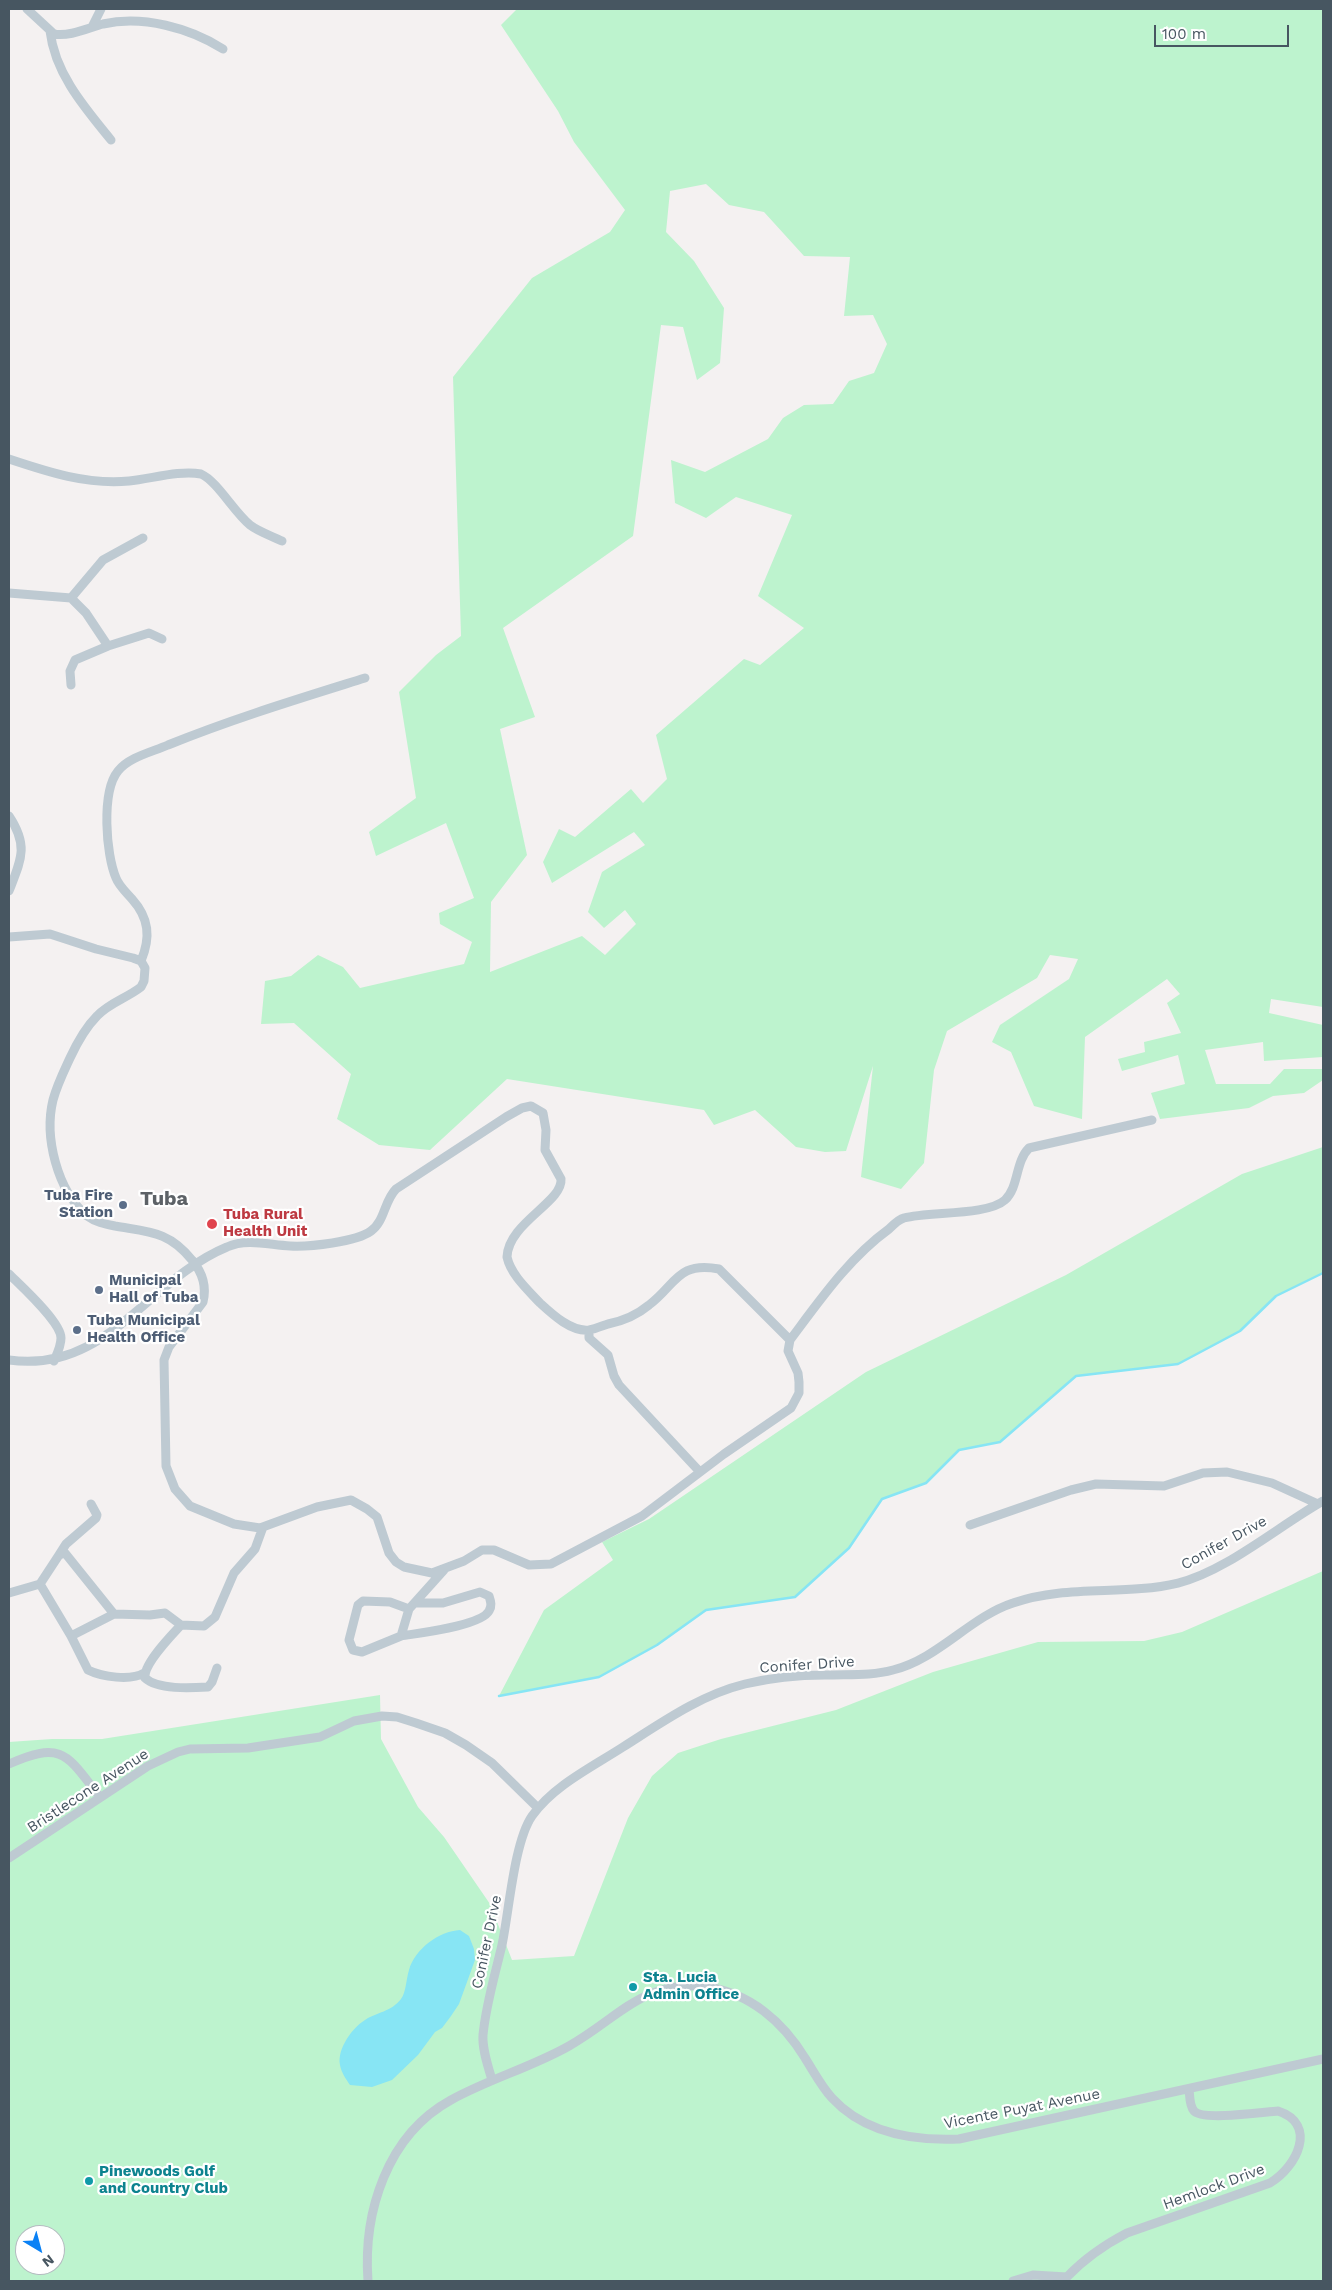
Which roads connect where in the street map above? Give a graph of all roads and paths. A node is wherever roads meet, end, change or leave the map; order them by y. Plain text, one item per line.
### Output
1 (27, 9) edge
2 (101, 9) edge
3 (92, 27) junction
4 (50, 31) junction
5 (223, 49) dead end
6 (111, 140) dead end
7 (9, 459) edge
8 (143, 538) dead end
9 (282, 541) dead end
10 (9, 594) edge
11 (71, 598) junction
12 (162, 639) dead end
13 (108, 646) junction
14 (365, 678) dead end
15 (71, 684) dead end
16 (9, 816) edge
17 (9, 891) edge
18 (9, 937) edge
19 (141, 961) junction
20 (1152, 1120) dead end
21 (195, 1263) junction
22 (9, 1274) edge
23 (588, 1330) junction
24 (790, 1340) junction
25 (9, 1360) edge
26 (54, 1361) junction
27 (700, 1472) junction
28 (1321, 1503) edge
29 (91, 1504) dead end
30 (970, 1524) dead end
31 (263, 1527) junction
32 (60, 1555) junction
33 (444, 1569) junction
34 (40, 1584) junction
35 (9, 1593) edge
36 (412, 1606) junction
37 (114, 1614) junction
38 (181, 1625) junction
39 (71, 1636) junction
40 (401, 1636) junction
41 (217, 1668) dead end
42 (144, 1673) junction
43 (9, 1764) edge
44 (100, 1797) junction
45 (538, 1808) junction
46 (9, 1858) edge
47 (1323, 2059) edge
48 (492, 2080) junction
49 (1189, 2089) junction
50 (1066, 2279) edge
51 (368, 2281) edge
52 (1013, 2281) edge

1 - 4 street
2 - 3 street
3 - 4 street
3 - 5 street
4 - 6 street
7 - 9 street
8 - 11 street
10 - 11 street
11 - 13 street
12 - 13 street
13 - 15 street
14 - 19 street
16 - 17 street
18 - 19 street
19 - 21 street
20 - 24 street
21 - 23 street
21 - 26 street
21 - 31 street
22 - 26 street
23 - 24 street
23 - 27 street
24 - 27 street
25 - 26 street
27 - 33 street
28 - 30 street
28 - 45 street, Conifer Drive
29 - 32 street
31 - 33 street
31 - 38 street
32 - 34 street
32 - 37 street
33 - 36 street
34 - 35 street
34 - 39 street
36 - 40 street
36 - 40 street
36 - 40 street
37 - 38 street
37 - 39 street
38 - 42 street
39 - 42 street
41 - 42 street
43 - 44 street
44 - 45 street, Bristlecone Avenue
44 - 46 street, Bristlecone Avenue
45 - 48 street, Conifer Drive
47 - 49 street, Vicente Puyat Avenue
48 - 49 street, Vicente Puyat Avenue
48 - 51 street, Vicente Puyat Avenue
49 - 50 street, Hemlock Drive
50 - 52 street, Hemlock Drive

